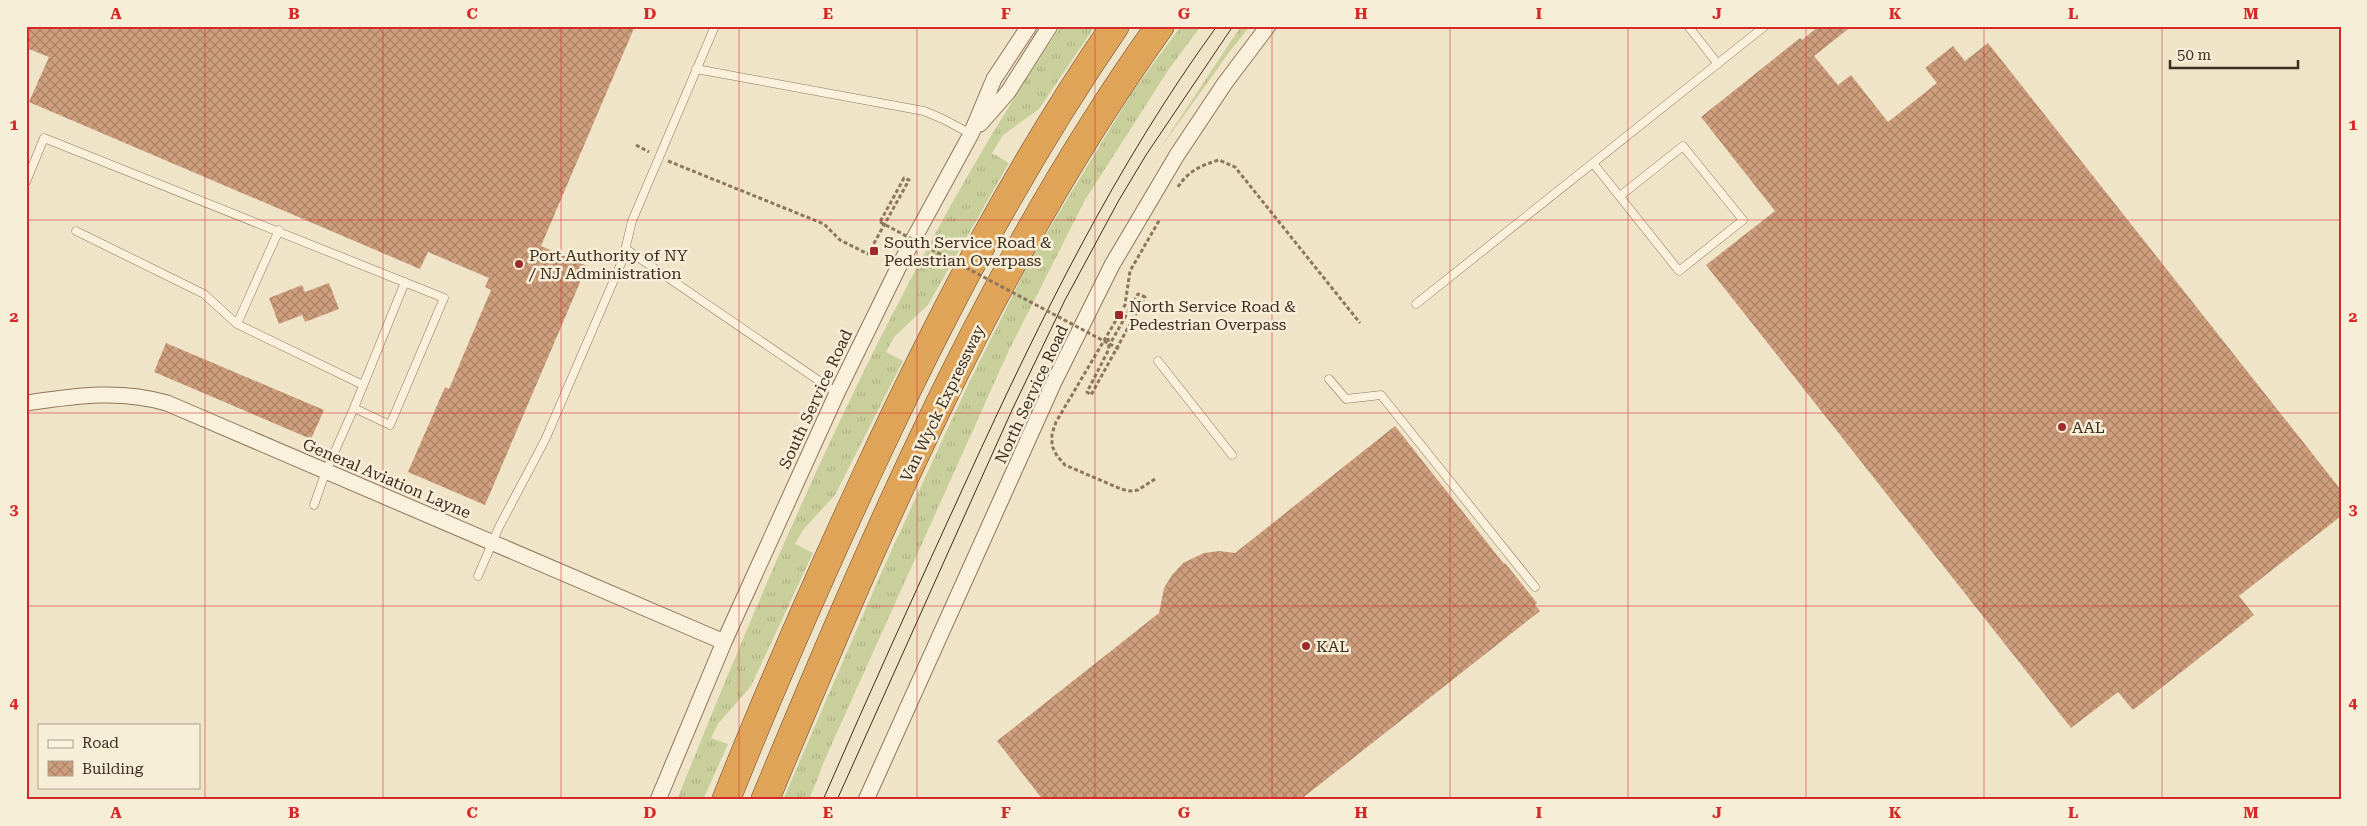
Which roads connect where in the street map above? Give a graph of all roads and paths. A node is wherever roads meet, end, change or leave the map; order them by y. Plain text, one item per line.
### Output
1 (715, 26) edge
2 (1029, 26) edge
3 (1050, 26) edge
4 (1115, 26) edge
5 (1160, 26) edge
6 (1268, 26) edge
7 (1688, 26) edge
8 (1765, 26) edge
9 (1718, 64) junction
10 (696, 69) junction
11 (971, 134) junction
12 (636, 145) dead end
13 (658, 157) junction
14 (1593, 163) junction
15 (26, 182) edge
16 (1175, 193) dead end
17 (1620, 196) junction
18 (1161, 216) dead end
19 (278, 230) junction
20 (76, 231) dead end
21 (626, 249) junction
22 (405, 282) junction
23 (1416, 304) dead end
24 (1360, 323) dead end
25 (237, 324) junction
26 (1108, 337) junction
27 (1110, 344) junction
28 (1119, 349) dead end
29 (1158, 361) dead end
30 (1330, 379) dead end
31 (362, 385) junction
32 (837, 393) junction
33 (26, 403) edge
34 (354, 408) junction
35 (1232, 455) dead end
36 (326, 471) junction
37 (1155, 479) dead end
38 (314, 505) dead end
39 (492, 542) junction
40 (478, 576) dead end
41 (1535, 587) dead end
42 (724, 642) junction
43 (658, 800) edge
44 (726, 800) edge
45 (765, 800) edge
46 (866, 800) edge

1 - 10 lane
2 - 11 street, South Service Road
3 - 11 street
4 - 44 highway
5 - 45 highway, Van Wyck Expressway
6 - 46 street, North Service Road
7 - 9 lane
8 - 9 lane
9 - 14 lane
10 - 11 lane
10 - 13 lane
11 - 32 street, South Service Road
12 - 13 path
13 - 21 lane
13 - 27 path, bridge
14 - 17 lane
14 - 23 lane
15 - 19 lane
16 - 24 path
17 - 17 lane
18 - 26 path
19 - 22 lane
19 - 25 lane
20 - 25 lane
21 - 32 lane
21 - 39 lane
22 - 31 lane
22 - 34 lane
25 - 31 lane
26 - 27 path
26 - 37 path
27 - 28 path, bridge
29 - 35 lane
30 - 41 lane
31 - 34 lane
32 - 42 street, South Service Road
33 - 36 street, General Aviation Layne
34 - 36 lane
36 - 38 lane
36 - 39 street, General Aviation Layne
39 - 40 lane
39 - 42 street, General Aviation Layne
42 - 43 street, South Service Road

